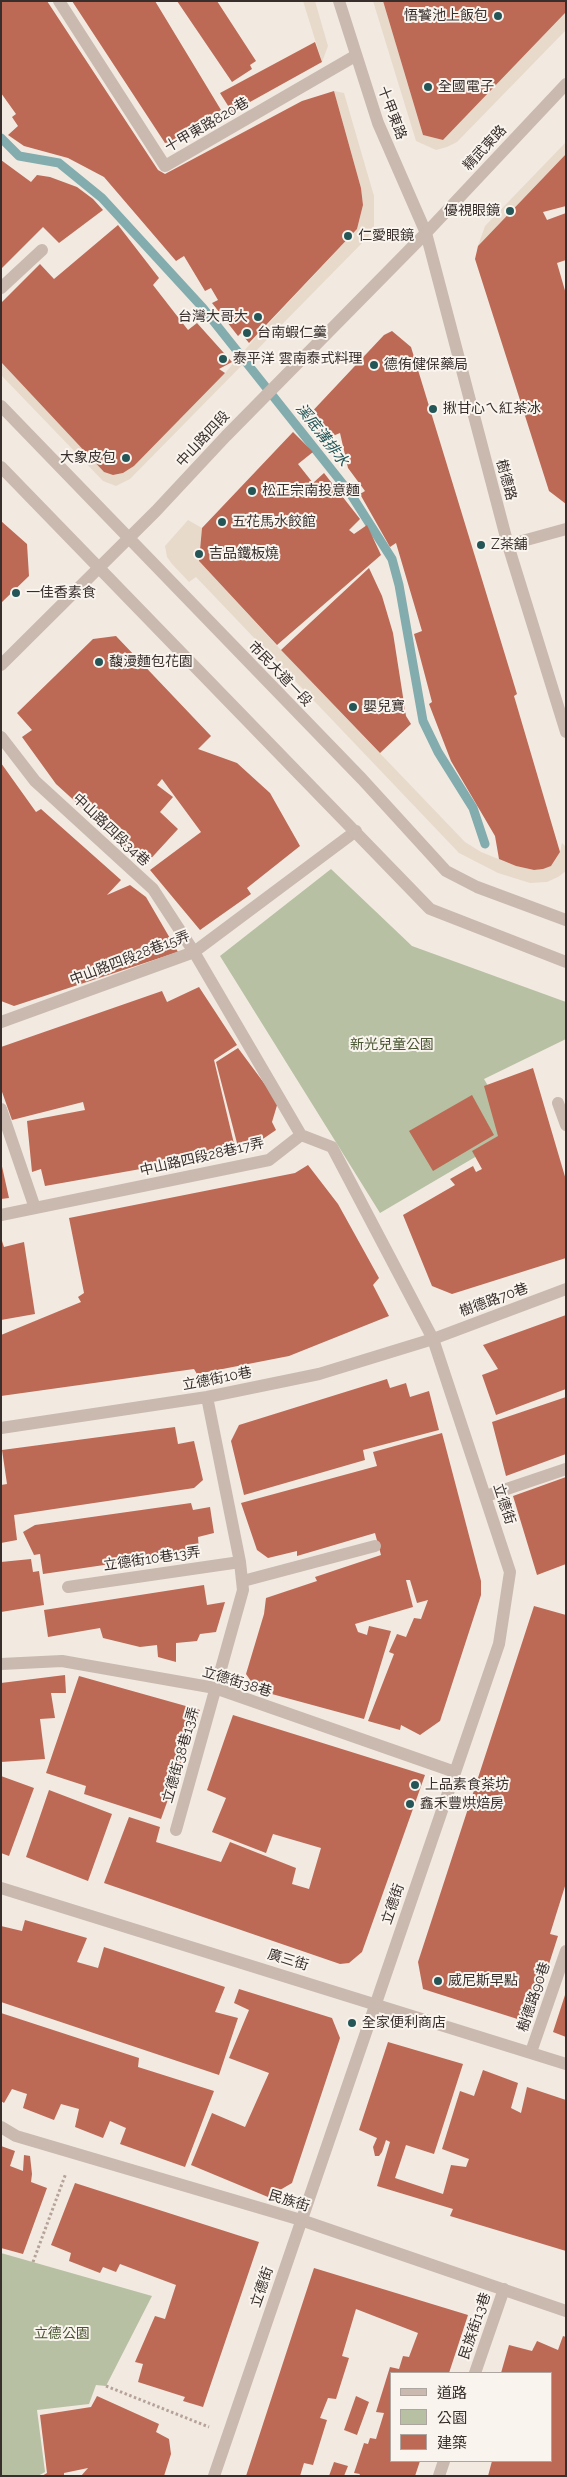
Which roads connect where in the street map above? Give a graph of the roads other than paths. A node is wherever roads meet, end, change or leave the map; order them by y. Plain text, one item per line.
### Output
1 (59, 1) edge
2 (339, 1) edge
3 (355, 56) junction
4 (566, 84) edge
5 (426, 233) junction
6 (42, 250) dead end
7 (1, 288) edge
8 (1, 406) edge
9 (1, 468) edge
10 (566, 529) edge
11 (130, 538) junction
12 (508, 545) junction
13 (99, 568) junction
14 (1, 665) edge
15 (566, 732) edge
16 (1, 736) edge
17 (356, 832) junction
18 (566, 920) edge
19 (194, 952) junction
20 (566, 962) edge
21 (1, 1022) edge
22 (558, 1103) dead end
23 (1, 1109) edge
24 (566, 1125) edge
25 (301, 1135) junction
26 (35, 1208) junction
27 (1, 1215) edge
28 (566, 1289) edge
29 (433, 1338) junction
30 (207, 1397) junction
31 (1, 1428) edge
32 (566, 1469) edge
33 (486, 1496) junction
34 (375, 1546) dead end
35 (240, 1562) junction
36 (243, 1581) junction
37 (68, 1587) dead end
38 (1, 1664) edge
39 (215, 1688) junction
40 (455, 1772) junction
41 (176, 1830) dead end
42 (1, 1888) edge
43 (566, 1951) edge
44 (375, 2003) junction
45 (531, 2052) junction
46 (566, 2064) edge
47 (1, 2127) edge
48 (301, 2220) junction
49 (504, 2289) junction
50 (566, 2311) edge
51 (475, 2372) edge
52 (444, 2462) edge
53 (214, 2476) edge
54 (439, 2476) edge

1 - 3 street, 十甲東路820巷
2 - 3 street, 十甲東路
3 - 5 street, 十甲東路
4 - 5 street, 精武東路
5 - 11 street, 中山路四段
5 - 12 street, 樹德路
6 - 7 street
8 - 11 street, 市民大道一段
9 - 13 street
10 - 12 street
11 - 13 street, 中山路四段
11 - 18 street, 市民大道一段
12 - 15 street, 樹德路
13 - 14 street, 中山路四段
13 - 17 street
16 - 19 street, 中山路四段34巷
17 - 19 street, 中山路四段28巷15弄
17 - 20 street
19 - 21 street, 中山路四段28巷15弄
19 - 25 street, 中山路四段34巷
22 - 24 street
23 - 26 street
25 - 26 street, 中山路四段28巷17弄
25 - 29 street
26 - 27 street, 中山路四段28巷17弄
28 - 29 street, 樹德路70巷
29 - 30 street, 立德街10巷
29 - 33 street, 立德街
30 - 31 street, 立德街10巷
30 - 35 street
32 - 33 street
33 - 40 street, 立德街
34 - 36 street
35 - 36 street
35 - 37 street, 立德街10巷13弄
36 - 39 street
38 - 39 street, 立德街38巷
39 - 40 street, 立德街38巷
39 - 41 street, 立德街38巷13弄
40 - 44 street, 立德街
42 - 44 street, 廣三街
43 - 45 street, 樹德路90巷
44 - 45 street, 廣三街
44 - 48 street, 立德街
45 - 46 street, 廣三街
47 - 48 street, 民族街
48 - 49 street, 民族街
48 - 53 street, 立德街
49 - 50 street, 民族街
49 - 51 street, 民族街13巷
52 - 54 street

